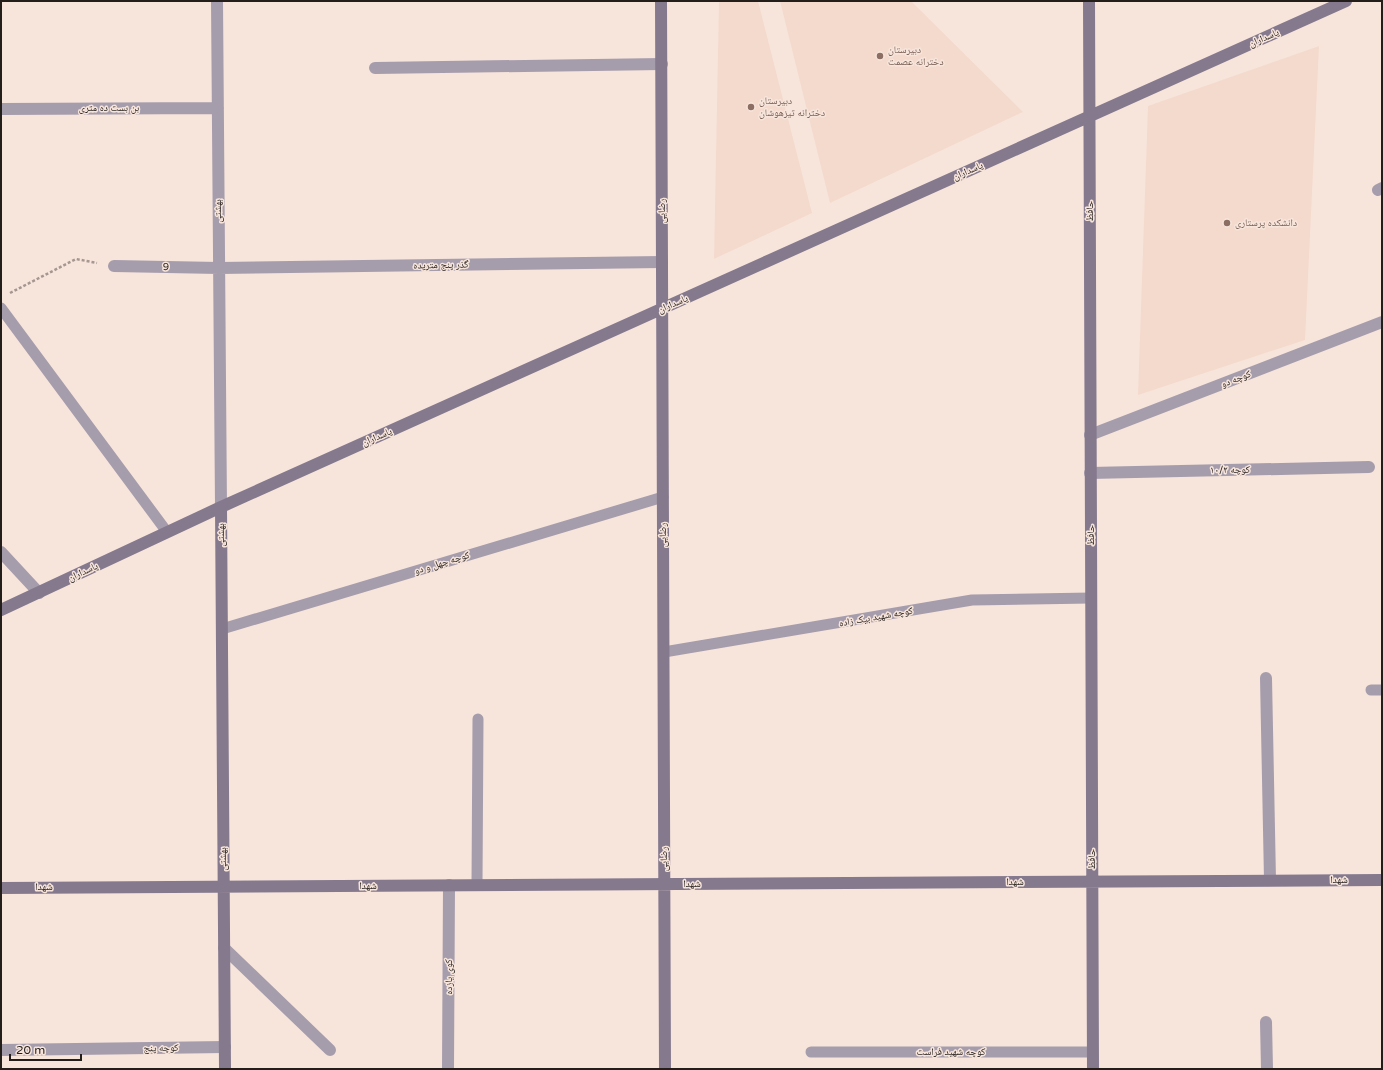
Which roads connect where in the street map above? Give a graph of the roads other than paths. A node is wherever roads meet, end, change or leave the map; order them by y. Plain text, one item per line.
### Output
1 (217, 1) edge
2 (661, 1) edge
3 (1089, 1) edge
4 (1346, 1) edge
5 (662, 64) junction
6 (375, 68) dead end
7 (218, 108) junction
8 (1, 109) edge
9 (1089, 116) junction
10 (662, 262) junction
11 (114, 266) road end
12 (219, 268) junction
13 (1, 308) edge
14 (662, 308) junction
15 (1382, 322) edge
16 (1090, 435) junction
17 (1369, 467) dead end
18 (1090, 473) junction
19 (663, 497) junction
20 (221, 507) junction
21 (167, 532) junction
22 (1, 552) edge
23 (39, 593) junction
24 (1091, 598) junction
25 (1, 610) edge
26 (222, 630) junction
27 (664, 652) junction
28 (1266, 678) dead end
29 (478, 719) dead end
30 (1270, 880) junction
31 (1382, 880) edge
32 (1092, 881) junction
33 (664, 884) junction
34 (449, 885) junction
35 (477, 885) junction
36 (223, 886) junction
37 (1, 888) edge
38 (224, 948) junction
39 (1266, 1022) dead end
40 (224, 1047) junction
41 (1, 1050) edge
42 (330, 1050) dead end
43 (811, 1052) dead end
44 (1092, 1052) junction
45 (225, 1069) edge
46 (448, 1069) edge
47 (665, 1069) edge
48 (1093, 1069) edge
49 (1267, 1069) edge

1 - 7 street, بهشتی
2 - 5 street, رضایی
3 - 9 street, حافظ
4 - 9 street, پاسداران
5 - 6 street
5 - 10 street, رضایی
7 - 8 street, بن بست ده متری
7 - 12 street, بهشتی
9 - 14 street, پاسداران
9 - 16 street, حافظ
10 - 12 street, گذر پنج متریده
10 - 14 street, رضایی
11 - 12 street, 9
12 - 20 street, بهشتی
13 - 21 lane
14 - 19 street, رضایی
14 - 20 street, پاسداران
15 - 16 street, کوچه دو
16 - 18 street, حافظ
17 - 18 street, کوچه ۱۰/۲
18 - 24 street, حافظ
19 - 26 lane, کوچه چهل و دو
19 - 27 street, رضایی
20 - 21 street, پاسداران
20 - 26 street, بهشتی
21 - 23 street, پاسداران
22 - 23 street
23 - 25 street, پاسداران
24 - 27 lane, کوچه شهید بیک زاده
24 - 32 street, حافظ
26 - 36 street, بهشتی
27 - 33 street, رضایی
28 - 30 street
29 - 35 lane
30 - 31 street, شهدا
30 - 32 street, شهدا
32 - 33 street, شهدا
32 - 44 street, حافظ
33 - 35 street, شهدا
33 - 47 street, رضایی
34 - 35 street, شهدا
34 - 36 street, شهدا
34 - 46 street, کوی یازده
36 - 37 street, شهدا
36 - 38 street, بهشتی
38 - 40 street, بهشتی
38 - 42 street
39 - 49 street
40 - 41 street, کوچه پنج
40 - 45 street, بهشتی
43 - 44 lane, کوچه شهید فراست
44 - 48 street, حافظ

